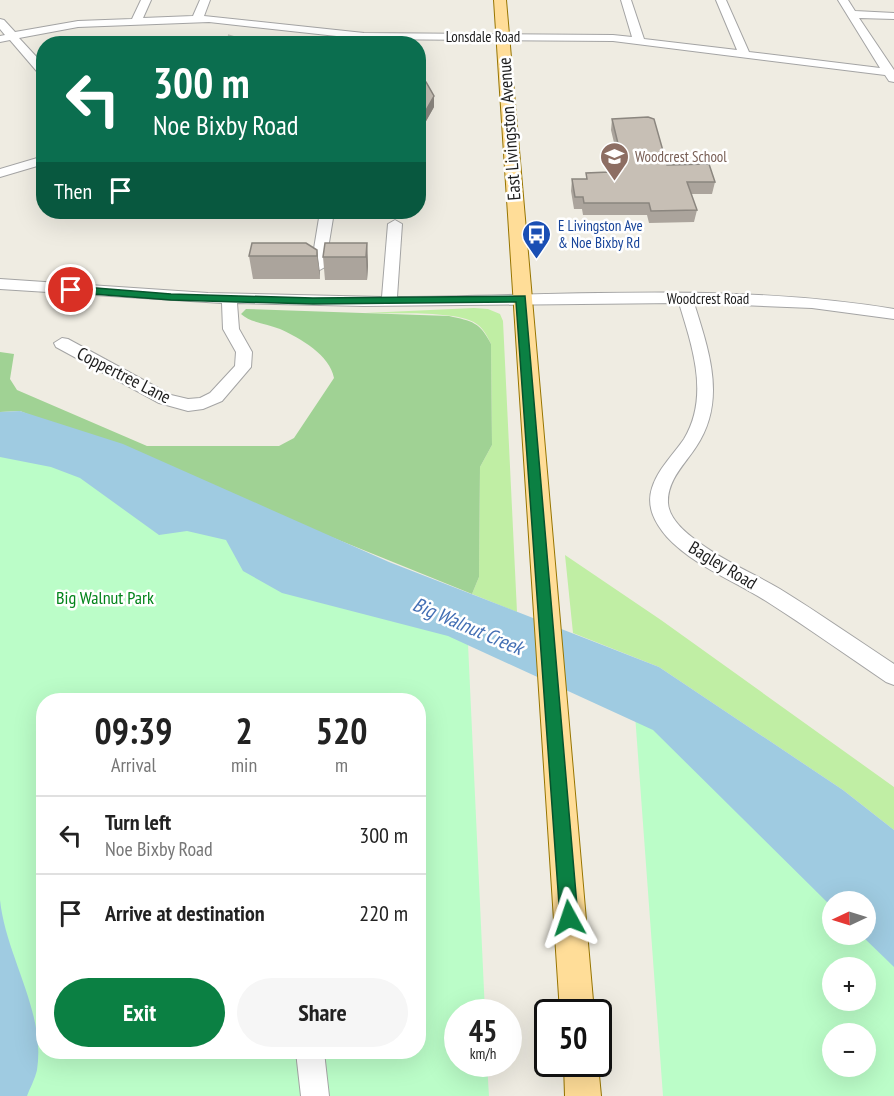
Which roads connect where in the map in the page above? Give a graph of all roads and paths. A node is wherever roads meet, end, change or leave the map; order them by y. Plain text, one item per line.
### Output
1 (146, 0) edge
2 (205, 0) edge
3 (500, 0) edge
4 (626, 0) edge
5 (721, 0) edge
6 (843, 0) edge
7 (852, 14) junction
8 (894, 16) edge
9 (197, 19) junction
10 (136, 21) junction
11 (239, 21) junction
12 (0, 22) edge
13 (12, 36) junction
14 (234, 36) tunnel mouth
15 (503, 36) junction
16 (0, 39) edge
17 (639, 41) junction
18 (744, 54) junction
19 (36, 64) edge
20 (892, 76) edge
21 (36, 162) edge
22 (0, 173) edge
23 (326, 219) edge
24 (395, 224) dead end
25 (318, 267) edge
26 (0, 284) edge
27 (522, 298) junction
28 (686, 298) junction
29 (229, 299) junction
30 (389, 301) junction
31 (894, 314) edge
32 (62, 343) dead end
33 (894, 676) edge
34 (576, 999) edge
35 (311, 1059) edge
36 (582, 1077) edge
37 (315, 1096) edge
38 (583, 1096) edge

1 - 10 street
2 - 9 street
3 - 15 main road, East Livingston Avenue
4 - 17 street
5 - 18 street
6 - 7 street
7 - 8 street
7 - 20 street
9 - 10 street, Lonsdale Road
9 - 11 street, Lonsdale Road
10 - 13 street, Lonsdale Road
11 - 14 street
11 - 15 street, Lonsdale Road
12 - 13 street
13 - 16 street, Lonsdale Road
13 - 19 street
15 - 17 street, Lonsdale Road
15 - 27 main road, East Livingston Avenue
17 - 18 street, Lonsdale Road
18 - 20 street, Lonsdale Road
21 - 22 street
23 - 25 street
24 - 30 street
26 - 29 street, Woodcrest Road
27 - 28 street, Woodcrest Road
27 - 30 street, Woodcrest Road
27 - 34 main road, East Livingston Avenue
28 - 31 street, Woodcrest Road
28 - 33 street, Bagley Road
29 - 30 street, Woodcrest Road
29 - 32 street, Coppertree Lane
35 - 37 street
36 - 38 main road

